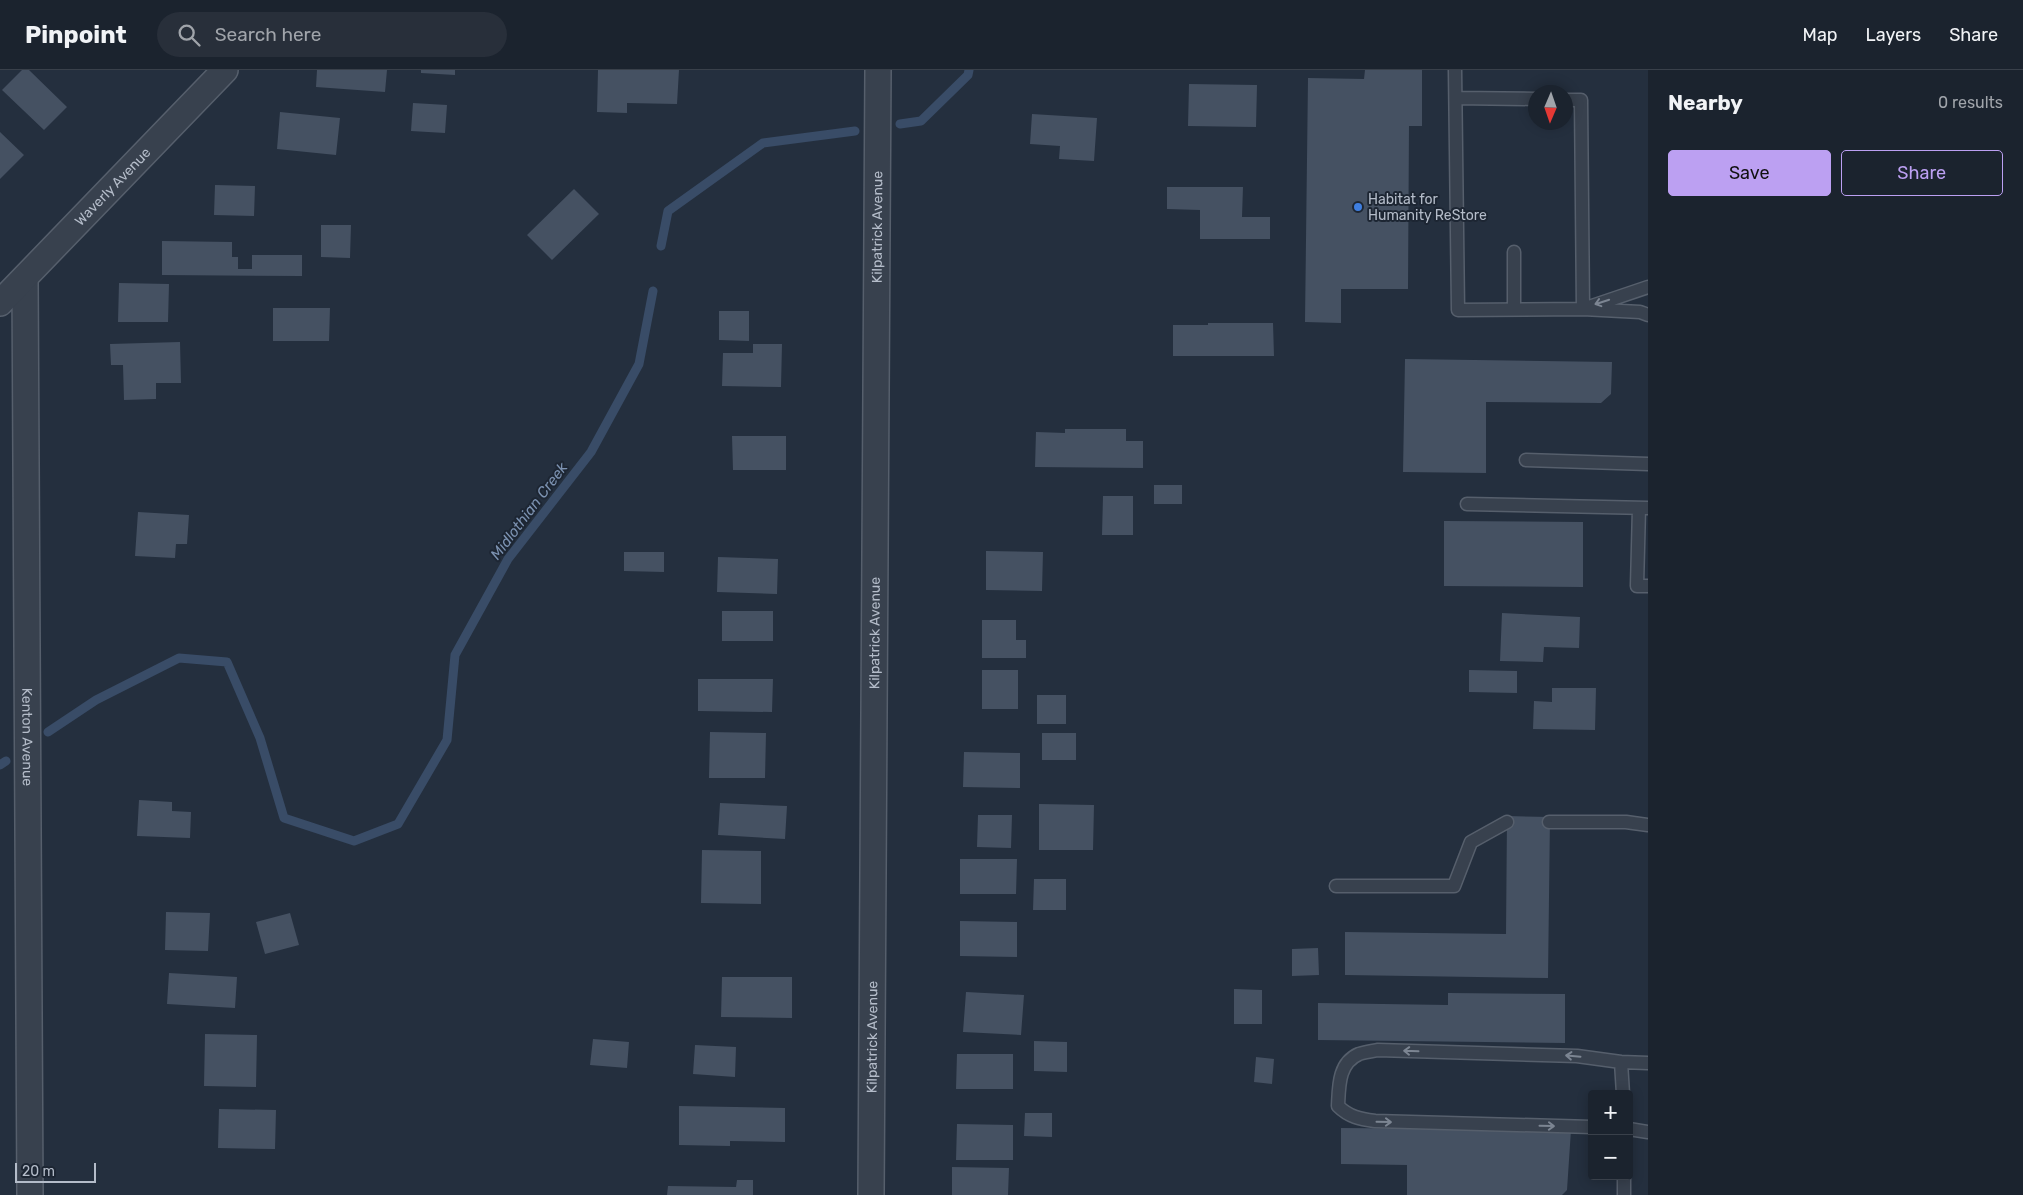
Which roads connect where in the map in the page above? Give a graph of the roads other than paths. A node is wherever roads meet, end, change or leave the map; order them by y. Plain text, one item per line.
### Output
1 (225, 70) edge
2 (878, 70) edge
3 (1456, 70) edge
4 (1456, 98) junction
5 (1528, 99) edge
6 (1573, 100) edge
7 (1514, 252) dead end
8 (25, 278) junction
9 (1648, 287) edge
10 (0, 303) edge
11 (1583, 308) junction
12 (1514, 309) junction
13 (1648, 315) edge
14 (1526, 460) dead end
15 (1648, 464) edge
16 (1468, 504) dead end
17 (1643, 508) edge
18 (1648, 586) edge
19 (1507, 822) dead end
20 (1549, 822) dead end
21 (1648, 825) edge
22 (1336, 886) dead end
23 (1621, 1062) junction
24 (1648, 1063) edge
25 (1623, 1090) edge
26 (1588, 1127) edge
27 (1633, 1130) edge
28 (1648, 1132) edge
29 (1624, 1180) edge
30 (30, 1195) edge
31 (871, 1195) edge
32 (1624, 1195) edge

1 - 8 street, Waverly Avenue
2 - 31 street, Kilpatrick Avenue
3 - 4 lane
4 - 5 lane
4 - 12 lane
6 - 11 lane
7 - 12 lane
8 - 10 street, Waverly Avenue
8 - 30 street, Kenton Avenue
9 -> 11 lane
11 - 12 lane
11 - 13 lane
14 - 15 lane
16 - 17 lane
17 - 18 lane
19 - 22 lane
20 - 21 lane
23 - 24 lane
23 - 25 lane
23 -> 26 lane
27 - 28 lane
29 - 32 lane

